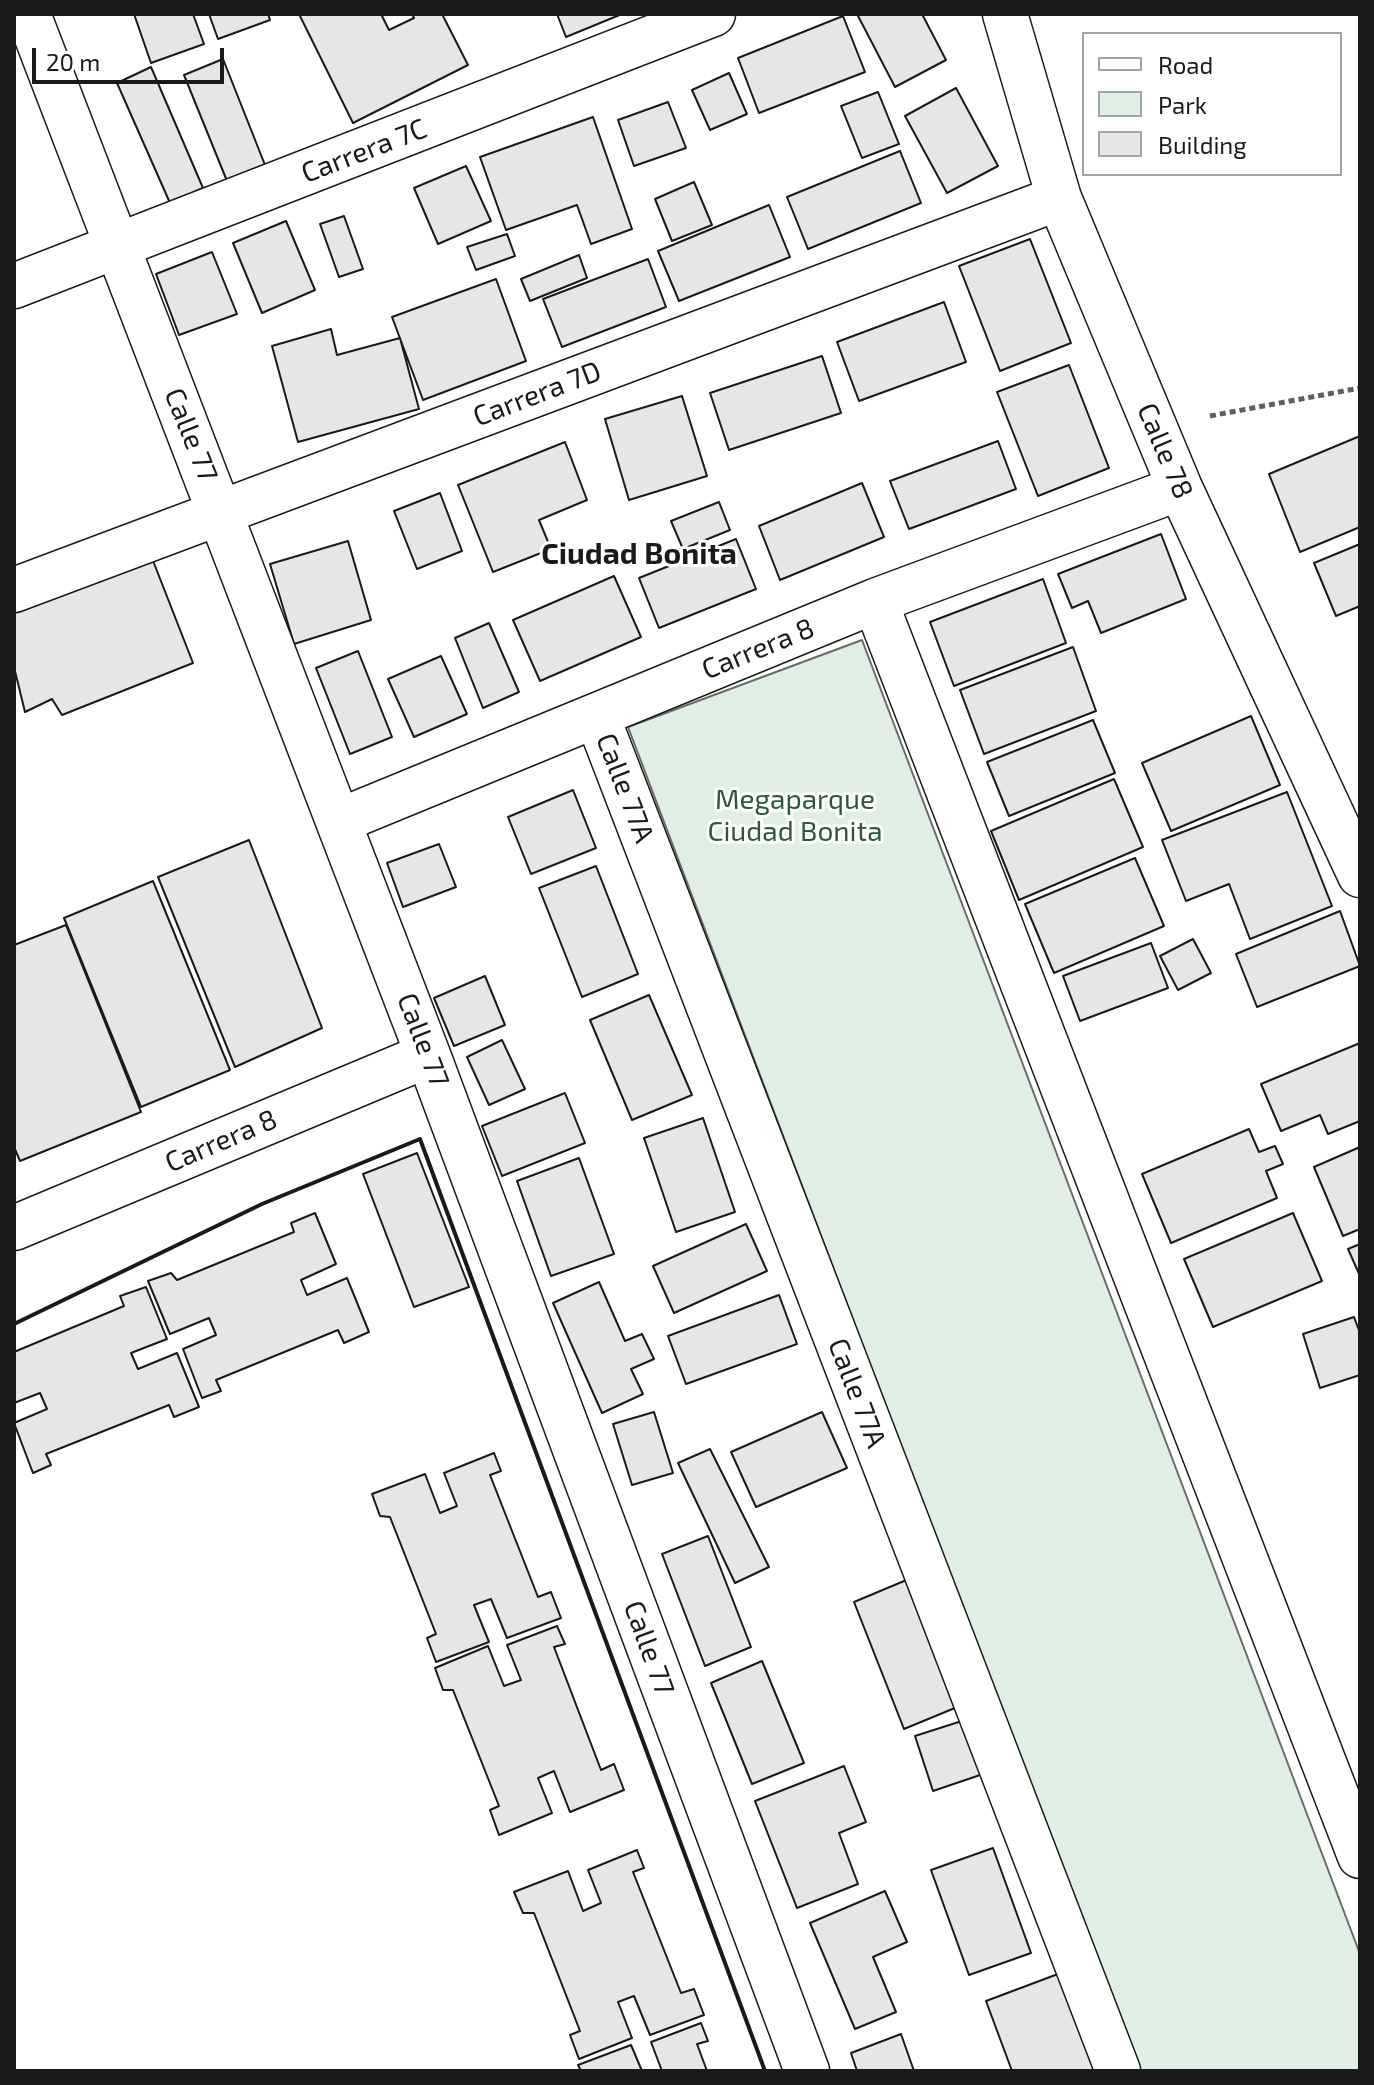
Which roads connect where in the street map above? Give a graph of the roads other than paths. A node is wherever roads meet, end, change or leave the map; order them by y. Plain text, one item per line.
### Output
1 (28, 14) edge
2 (713, 14) edge
3 (1005, 14) edge
4 (1059, 198) junction
5 (115, 248) junction
6 (14, 286) edge
7 (1180, 488) junction
8 (222, 512) junction
9 (14, 590) edge
10 (875, 601) junction
11 (597, 716) junction
12 (339, 821) junction
13 (1360, 875) edge
14 (428, 1055) junction
15 (14, 1228) edge
16 (1360, 1856) edge
17 (807, 2071) edge
18 (1118, 2071) edge

1 - 5 street, Calle 77
2 - 5 street, Carrera 7C
3 - 4 street, Calle 78
4 - 7 street, Calle 78
4 - 8 street, Carrera 7D
5 - 6 street, Carrera 7C
5 - 8 street, Calle 77
7 - 10 street, Carrera 8
7 - 13 street, Calle 78
8 - 9 street, Carrera 7D
8 - 12 street, Calle 77
10 - 11 street, Carrera 8
10 - 16 street
11 - 12 street, Carrera 8
11 - 18 street, Calle 77A
12 - 14 street, Calle 77
14 - 15 street, Carrera 8
14 - 17 street, Calle 77

